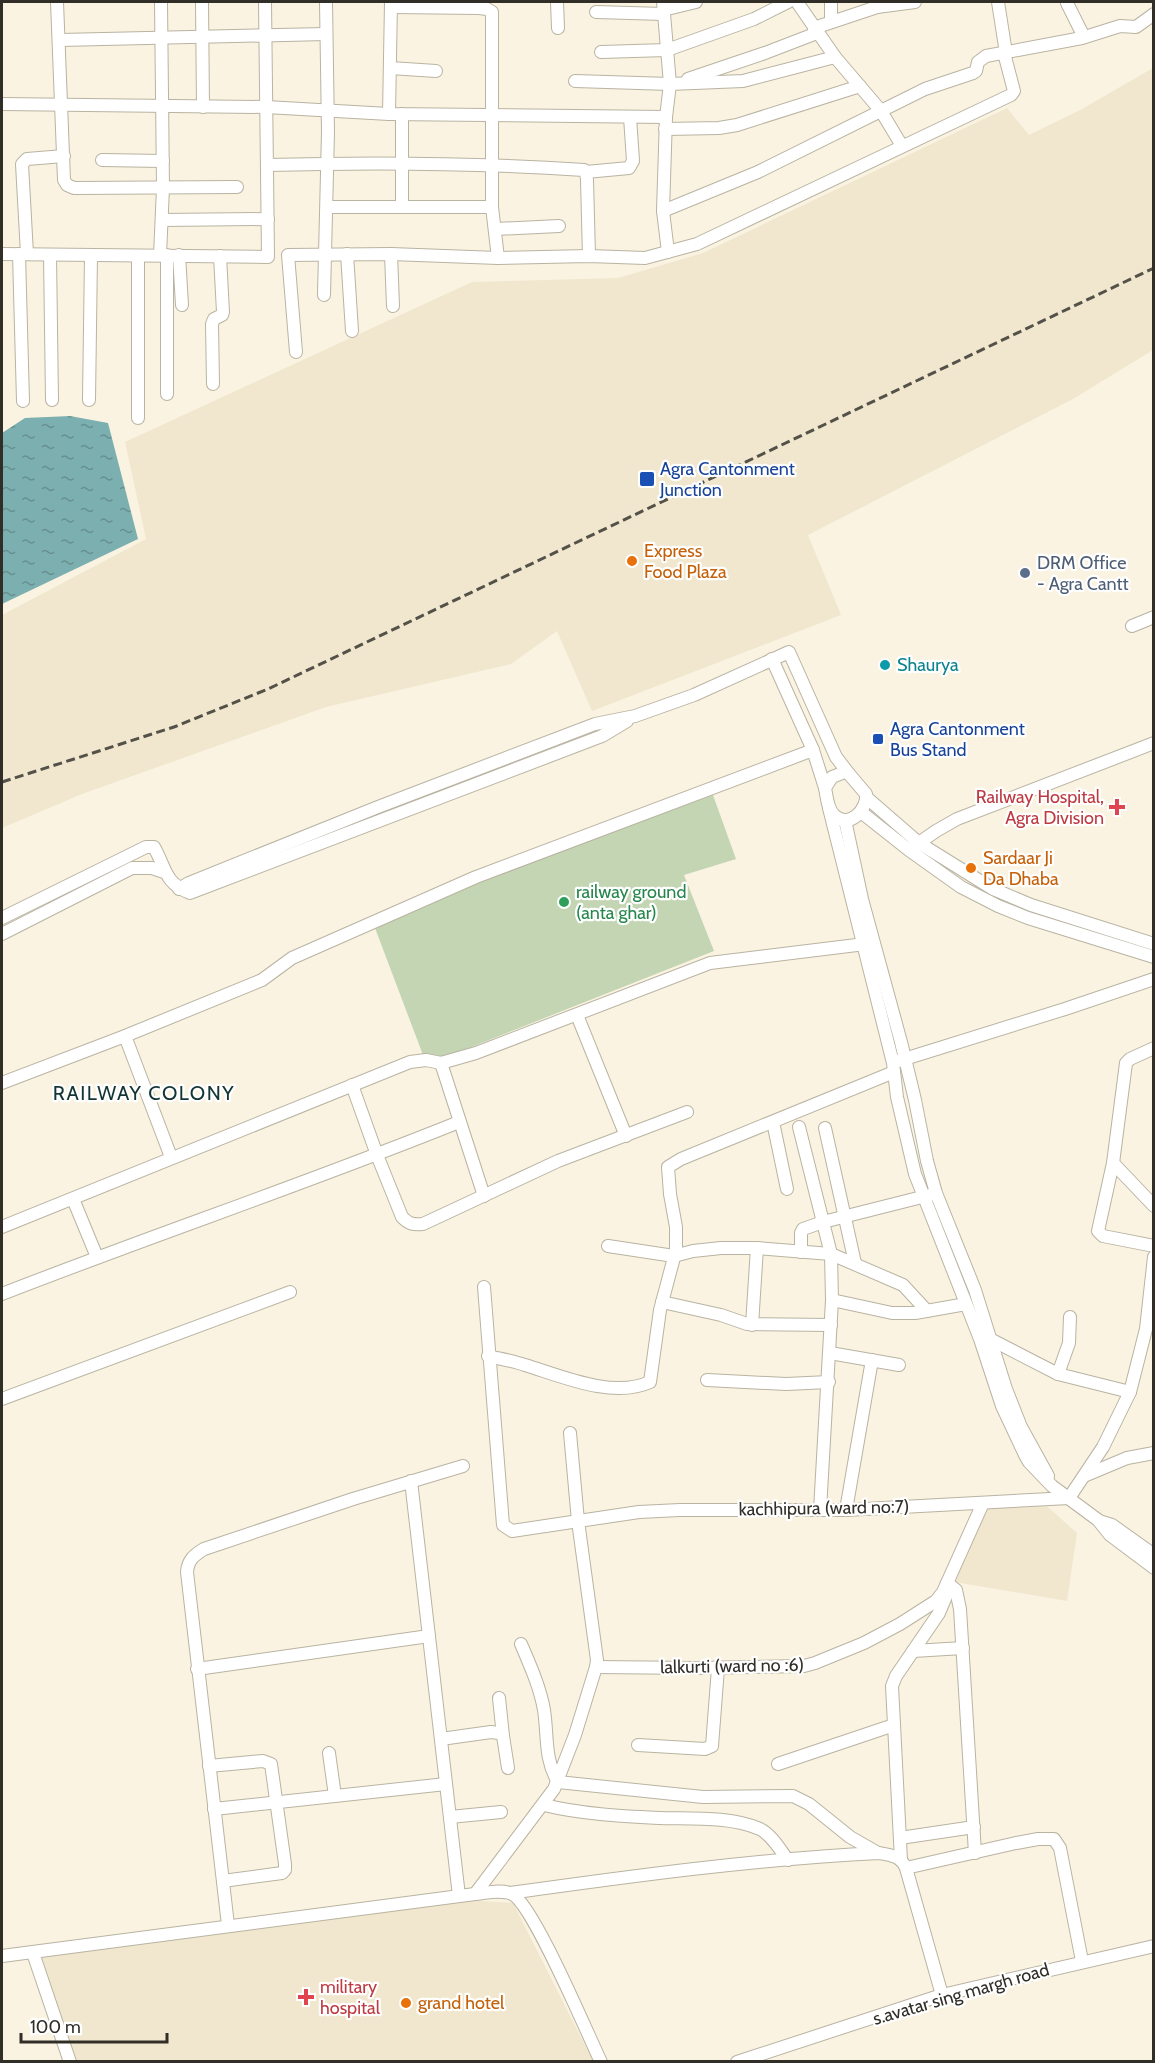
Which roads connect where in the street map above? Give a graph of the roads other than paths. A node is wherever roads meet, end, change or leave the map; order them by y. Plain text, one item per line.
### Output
1 (57, 2) edge
2 (161, 2) edge
3 (202, 2) edge
4 (265, 2) edge
5 (326, 2) edge
6 (557, 2) edge
7 (696, 2) edge
8 (788, 2) edge
9 (797, 2) edge
10 (831, 2) edge
11 (915, 2) edge
12 (998, 2) edge
13 (1067, 3) edge
14 (391, 4) edge
15 (877, 4) edge
16 (664, 8) edge
17 (596, 12) dead end
18 (1154, 14) edge
19 (831, 22) junction
20 (558, 28) dead end
21 (816, 30) junction
22 (326, 34) junction
23 (265, 35) junction
24 (203, 37) junction
25 (1084, 37) junction
26 (161, 38) junction
27 (60, 40) junction
28 (667, 50) junction
29 (601, 52) dead end
30 (1005, 53) junction
31 (835, 57) junction
32 (390, 68) junction
33 (436, 71) dead end
34 (575, 81) dead end
35 (673, 84) junction
36 (860, 86) junction
37 (2, 104) edge
38 (62, 104) junction
39 (162, 107) junction
40 (203, 107) junction
41 (266, 107) junction
42 (881, 111) junction
43 (328, 112) junction
44 (396, 114) junction
45 (493, 114) junction
46 (630, 117) junction
47 (666, 123) junction
48 (902, 146) junction
49 (64, 156) junction
50 (102, 160) dead end
51 (163, 161) junction
52 (327, 163) junction
53 (267, 165) junction
54 (401, 165) junction
55 (492, 166) junction
56 (586, 172) junction
57 (237, 187) dead end
58 (163, 188) junction
59 (327, 207) junction
60 (402, 207) junction
61 (492, 207) junction
62 (663, 211) junction
63 (268, 219) junction
64 (162, 220) junction
65 (559, 226) dead end
66 (495, 229) junction
67 (668, 252) junction
68 (2, 254) edge
69 (23, 254) junction
70 (325, 254) junction
71 (347, 254) junction
72 (391, 254) junction
73 (50, 255) junction
74 (92, 255) junction
75 (169, 255) junction
76 (288, 255) junction
77 (138, 256) junction
78 (220, 256) junction
79 (268, 256) junction
80 (588, 256) junction
81 (498, 258) junction
82 (324, 295) dead end
83 (183, 305) dead end
84 (393, 306) dead end
85 (352, 331) dead end
86 (296, 352) dead end
87 (213, 384) dead end
88 (166, 394) dead end
89 (52, 400) dead end
90 (89, 400) dead end
91 (23, 401) dead end
92 (138, 418) dead end
93 (1154, 617) edge
94 (1132, 626) dead end
95 (772, 659) junction
96 (1154, 743) edge
97 (813, 750) junction
98 (849, 774) junction
99 (825, 788) junction
100 (866, 797) junction
101 (829, 808) junction
102 (861, 812) junction
103 (845, 820) junction
104 (914, 847) junction
105 (164, 872) junction
106 (40, 898) junction
107 (47, 910) junction
108 (2, 918) edge
109 (2, 934) edge
110 (868, 944) junction
111 (1154, 944) edge
112 (1154, 957) edge
113 (1154, 979) edge
114 (577, 1015) junction
115 (125, 1036) junction
116 (1154, 1048) edge
117 (441, 1063) junction
118 (897, 1064) junction
119 (2, 1083) edge
120 (352, 1085) junction
121 (687, 1112) dead end
122 (459, 1122) junction
123 (773, 1122) junction
124 (799, 1127) dead end
125 (825, 1128) dead end
126 (626, 1136) junction
127 (377, 1155) junction
128 (171, 1157) junction
129 (1113, 1163) junction
130 (787, 1189) dead end
131 (930, 1195) junction
132 (484, 1196) junction
133 (73, 1200) junction
134 (1154, 1206) edge
135 (845, 1216) junction
136 (823, 1222) junction
137 (2, 1227) edge
138 (608, 1246) dead end
139 (1154, 1246) edge
140 (758, 1248) junction
141 (801, 1252) junction
142 (831, 1254) junction
143 (674, 1256) junction
144 (97, 1257) junction
145 (1154, 1257) edge
146 (855, 1263) junction
147 (484, 1287) dead end
148 (290, 1292) dead end
149 (2, 1294) edge
150 (832, 1299) junction
151 (662, 1302) junction
152 (966, 1304) junction
153 (927, 1311) junction
154 (1070, 1317) dead end
155 (752, 1325) junction
156 (831, 1325) junction
157 (1150, 1331) edge
158 (985, 1339) junction
159 (830, 1353) junction
160 (488, 1356) junction
161 (872, 1360) junction
162 (899, 1365) dead end
163 (1058, 1374) junction
164 (707, 1380) dead end
165 (829, 1382) junction
166 (1131, 1392) junction
167 (2, 1399) edge
168 (570, 1433) dead end
169 (1154, 1453) edge
170 (462, 1466) dead end
171 (1083, 1477) junction
172 (411, 1481) junction
173 (1070, 1498) junction
174 (983, 1503) junction
175 (820, 1510) junction
176 (846, 1510) junction
177 (578, 1521) junction
178 (1152, 1560) edge
179 (946, 1585) junction
180 (429, 1636) junction
181 (521, 1644) dead end
182 (963, 1648) junction
183 (913, 1651) junction
184 (596, 1667) junction
185 (718, 1668) junction
186 (197, 1669) junction
187 (499, 1698) dead end
188 (894, 1725) junction
189 (503, 1736) junction
190 (441, 1739) junction
191 (638, 1745) dead end
192 (330, 1753) dead end
193 (778, 1764) dead end
194 (209, 1766) junction
195 (508, 1768) dead end
196 (558, 1782) junction
197 (446, 1784) junction
198 (334, 1796) junction
199 (277, 1802) junction
200 (543, 1805) junction
201 (214, 1809) junction
202 (501, 1812) dead end
203 (450, 1817) junction
204 (974, 1827) junction
205 (900, 1838) junction
206 (879, 1853) junction
207 (975, 1853) junction
208 (788, 1860) junction
209 (903, 1864) junction
210 (223, 1881) junction
211 (510, 1893) junction
212 (475, 1894) junction
213 (459, 1896) junction
214 (228, 1925) junction
215 (1154, 1946) edge
216 (33, 1953) junction
217 (2, 1956) edge
218 (1082, 1961) junction
219 (942, 1995) junction
220 (70, 2061) edge
221 (600, 2061) edge
222 (737, 2061) edge

1 - 27 street
2 - 26 street
3 - 24 street
4 - 23 street
5 - 22 street
6 - 20 street
7 - 16 street
8 - 28 street
9 - 21 street
10 - 19 street
11 - 15 street
12 - 30 street
13 - 25 street
14 - 32 street
14 - 45 street
15 - 19 street
16 - 17 street
16 - 28 street
18 - 25 street
19 - 21 street
21 - 31 street
21 - 35 street
22 - 23 street
22 - 43 street
23 - 24 street
23 - 41 street
24 - 26 street
24 - 40 street
25 - 30 street
26 - 27 street
26 - 39 street
27 - 38 street
28 - 29 street
28 - 35 street
30 - 42 street
30 - 48 street
31 - 35 street
31 - 36 street
32 - 33 street
32 - 44 street
34 - 35 street
35 - 47 street
36 - 42 street
36 - 47 street
37 - 38 street
38 - 39 street
38 - 49 street
39 - 40 street
39 - 51 street
40 - 41 street
41 - 43 street
41 - 53 street
42 - 48 street
42 - 62 street
43 - 44 street
43 - 52 street
44 - 45 street
44 - 54 street
45 - 46 street
45 - 55 street
46 - 47 street
46 - 56 street
47 - 62 street
48 - 67 street
49 - 58 street
49 - 69 street
50 - 51 street
51 - 58 street
52 - 53 street
52 - 54 street
52 - 59 street
53 - 63 street
54 - 55 street
54 - 60 street
55 - 56 street
55 - 61 street
56 - 80 street
57 - 58 street
58 - 64 street
59 - 60 street
59 - 70 street
60 - 61 street
61 - 66 street
62 - 67 street
63 - 64 street
63 - 79 street
64 - 75 street
65 - 66 street
66 - 81 street
67 - 80 street
68 - 69 street
69 - 73 street
69 - 91 street
70 - 71 street
70 - 76 street
70 - 82 street
71 - 72 street
71 - 85 street
72 - 81 street
72 - 84 street
73 - 74 street
73 - 89 street
74 - 77 street
74 - 90 street
75 - 77 street
75 - 78 street
75 - 83 street
75 - 88 street
76 - 79 street
76 - 86 street
77 - 92 street
78 - 79 street
78 - 87 street
80 - 81 street
93 - 94 street
95 - 97 street
95 - 98 street
95 - 105 street
96 - 104 street
97 - 99 street
97 - 115 street
98 - 99 street
98 - 100 street
99 - 101 street
100 - 102 street
100 - 104 street
101 - 103 street
101 - 110 street
102 - 103 street
102 - 104 street
103 - 110 street
104 - 111 street
104 - 112 street
105 - 106 street
105 - 107 street
106 - 107 street
106 - 108 street
107 - 109 street
110 - 114 street
110 - 118 street
113 - 118 street
114 - 117 street
114 - 126 street
115 - 119 street
115 - 128 street
116 - 129 street
117 - 120 street
117 - 122 street
118 - 123 street
118 - 131 street
120 - 127 street
120 - 128 street
121 - 126 street
122 - 127 street
122 - 132 street
123 - 130 street
123 - 143 street
124 - 136 street
125 - 135 street
126 - 132 street
127 - 132 street
127 - 144 street
128 - 133 street
129 - 134 street
129 - 139 street
131 - 135 street
131 - 152 street
131 - 158 street
133 - 137 street
133 - 144 street
135 - 136 street
135 - 146 street
136 - 141 street
136 - 142 street
138 - 143 street
140 - 141 street
140 - 143 street
140 - 155 street
141 - 142 street
142 - 146 street
142 - 150 street
143 - 151 street
144 - 149 street
145 - 157 street
146 - 153 street
147 - 160 street
148 - 167 street
150 - 153 street
150 - 156 street
151 - 155 street
151 - 160 street
152 - 153 street
152 - 158 street
154 - 163 street
155 - 156 street
156 - 159 street
157 - 166 street
158 - 163 street
158 - 173 street
159 - 161 street
159 - 165 street
160 - 177 street, kachhipura (ward no:7)
161 - 162 street
161 - 176 street
163 - 166 street
164 - 165 street
165 - 175 street
166 - 171 street
168 - 177 street
169 - 171 street
170 - 172 street
171 - 173 street
172 - 180 street
172 - 186 street
173 - 174 street, kachhipura (ward no:7)
173 - 178 street
174 - 176 street, kachhipura (ward no:7)
174 - 179 street
175 - 176 street, kachhipura (ward no:7)
175 - 177 street, kachhipura (ward no:7)
177 - 184 street
179 - 182 street
179 - 183 street
179 - 185 street, lalkurti (ward no :6)
180 - 186 street
180 - 190 street
181 - 196 street
182 - 183 street
182 - 204 street
183 - 188 street
184 - 185 street, lalkurti (ward no :6)
184 - 196 street
185 - 191 street
186 - 194 street
187 - 189 street
188 - 193 street
188 - 205 street
189 - 190 street
189 - 195 street
190 - 197 street
192 - 198 street
194 - 199 street
194 - 201 street
196 - 200 street
196 - 206 street
197 - 198 street
197 - 203 street
198 - 199 street
199 - 201 street
199 - 210 street
200 - 208 street
200 - 212 street
201 - 210 street
202 - 203 street
203 - 213 street
204 - 205 street
204 - 207 street
205 - 209 street
206 - 208 street
206 - 209 street
207 - 209 street
207 - 218 street
208 - 211 street
209 - 219 street
210 - 214 street
211 - 212 street
211 - 221 street
212 - 213 street
213 - 214 street
214 - 216 street
215 - 218 street, s.avatar sing margh road
216 - 217 street
216 - 220 street
218 - 219 street, s.avatar sing margh road
219 - 222 street, s.avatar sing margh road

